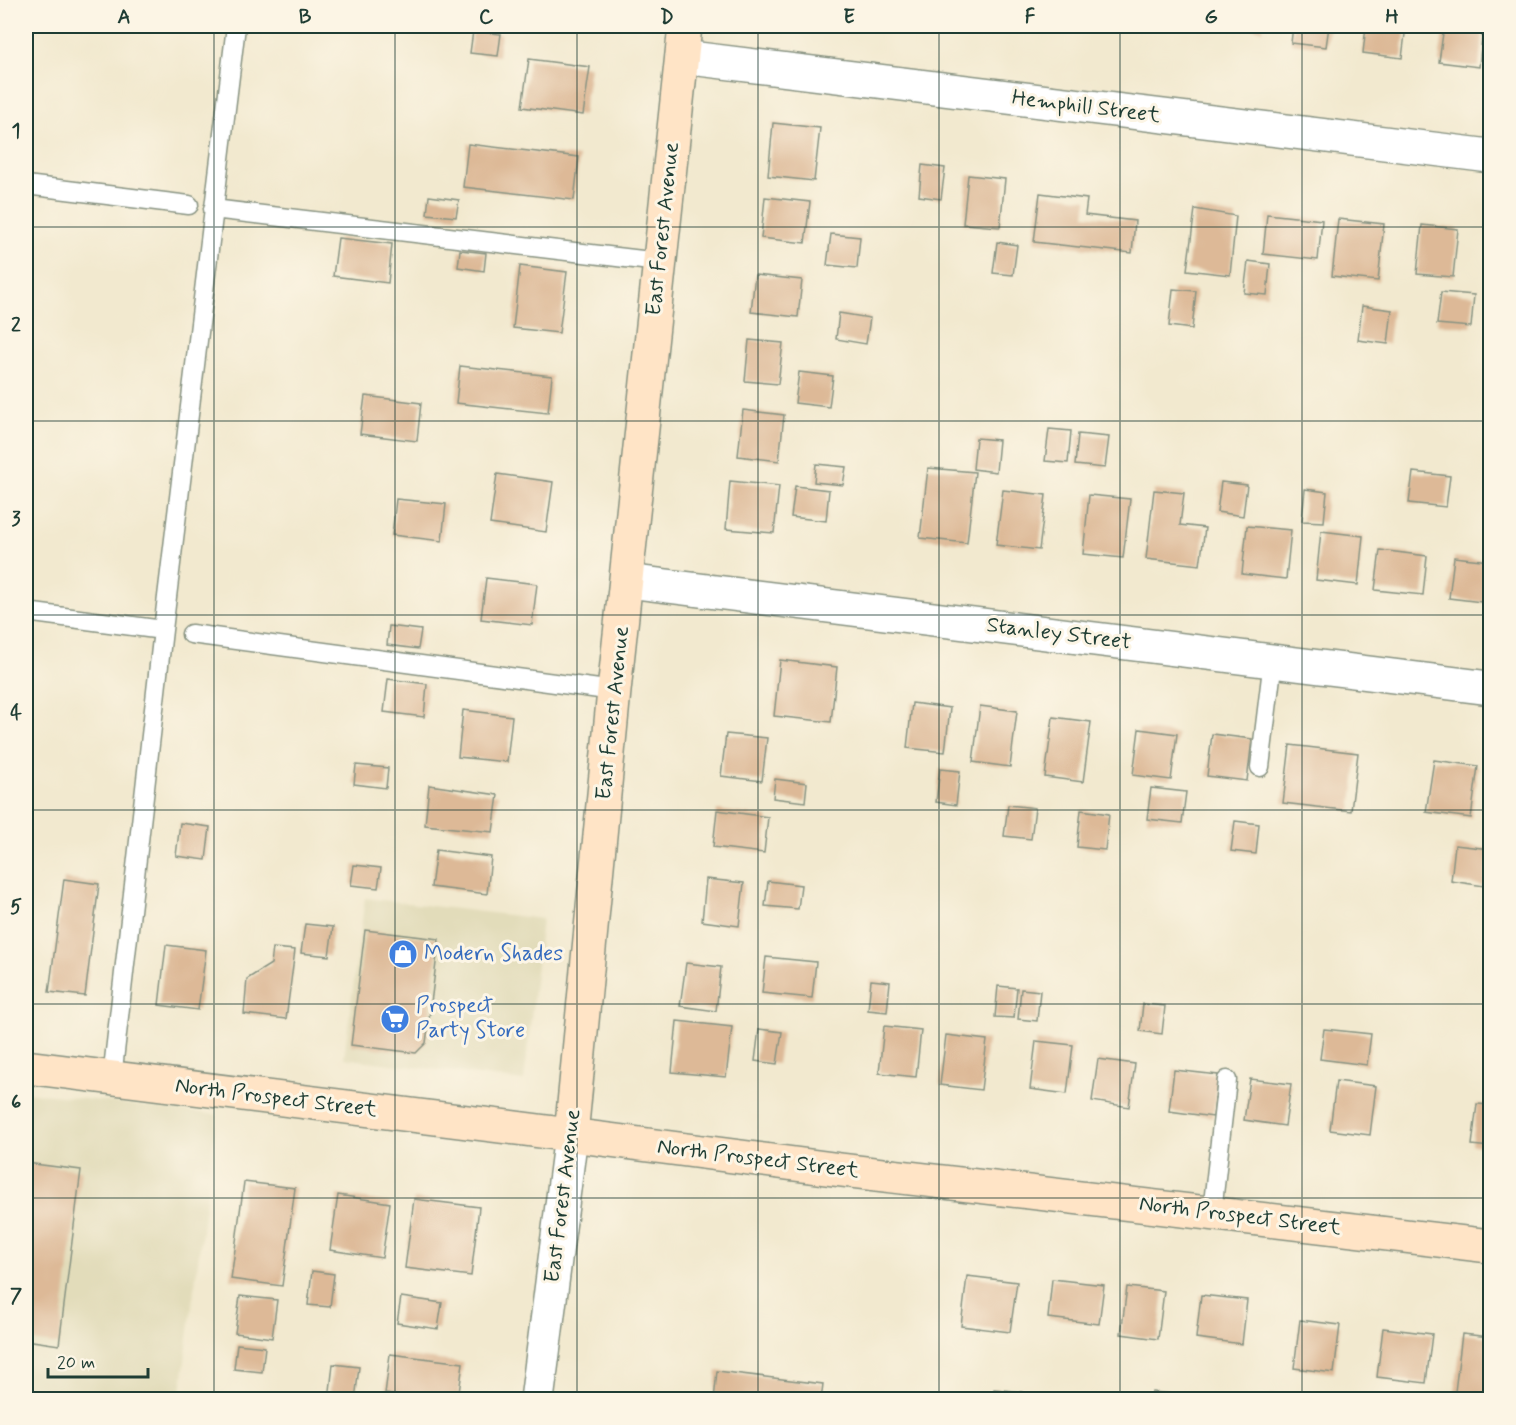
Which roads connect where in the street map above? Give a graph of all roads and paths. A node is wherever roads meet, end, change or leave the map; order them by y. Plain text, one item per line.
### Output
1 (236, 26) edge
2 (684, 41) edge
3 (1491, 156) edge
4 (26, 184) edge
5 (189, 206) dead end
6 (213, 209) junction
7 (659, 262) junction
8 (627, 580) junction
9 (26, 612) edge
10 (162, 630) junction
11 (190, 634) dead end
12 (1273, 660) junction
13 (1491, 688) edge
14 (614, 691) junction
15 (1260, 767) dead end
16 (26, 1067) edge
17 (112, 1078) junction
18 (1227, 1080) dead end
19 (571, 1135) junction
20 (1212, 1212) junction
21 (1491, 1246) edge
22 (537, 1400) edge

1 - 6 lane
2 - 3 street, Hemphill Street
2 - 7 main road, East Forest Avenue
4 - 5 lane
6 - 7 lane
6 - 10 lane
7 - 8 main road, East Forest Avenue
8 - 12 street, Stanley Street
8 - 14 main road, East Forest Avenue
9 - 10 lane
10 - 17 lane
11 - 14 lane
12 - 13 street, Stanley Street
12 - 15 lane
14 - 19 main road, East Forest Avenue
16 - 17 main road, North Prospect Street
17 - 19 main road, North Prospect Street
18 - 20 lane
19 - 20 main road, North Prospect Street
19 - 22 street, East Forest Avenue
20 - 21 main road, North Prospect Street

